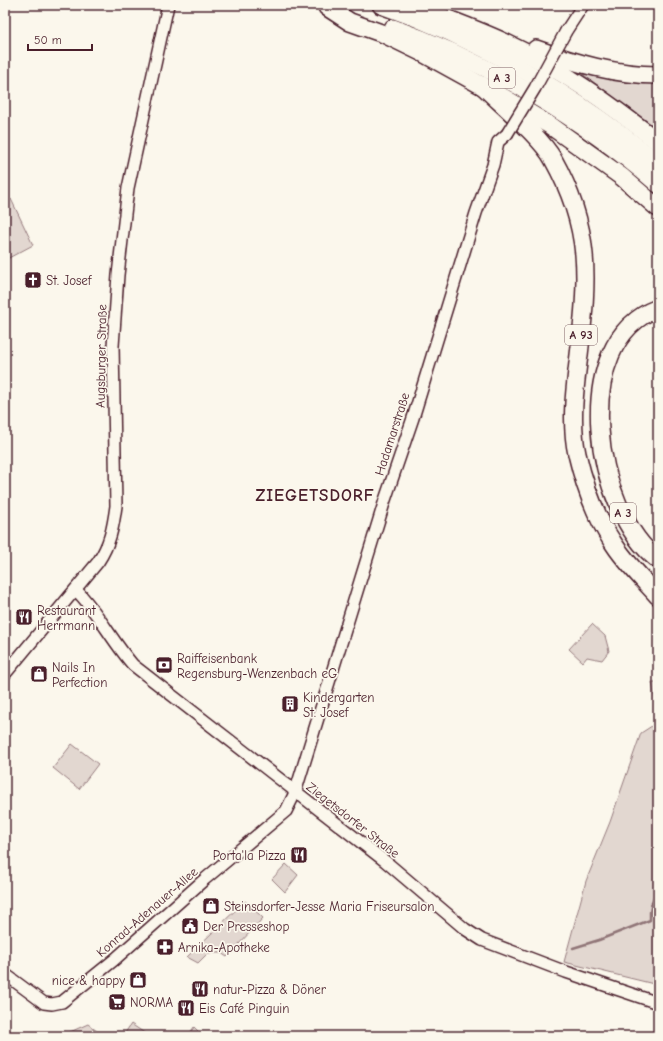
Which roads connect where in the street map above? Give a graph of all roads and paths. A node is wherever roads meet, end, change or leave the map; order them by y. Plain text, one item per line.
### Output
1 (381, 5) edge
2 (409, 5) edge
3 (583, 5) edge
4 (168, 6) edge
5 (323, 6) edge
6 (460, 23) junction
7 (658, 75) edge
8 (482, 85) junction
9 (658, 142) edge
10 (658, 163) edge
11 (658, 184) edge
12 (658, 208) edge
13 (658, 308) edge
14 (658, 560) edge
15 (76, 590) junction
16 (658, 596) edge
17 (5, 674) edge
18 (295, 793) junction
19 (5, 974) edge
20 (658, 1003) edge

1 - 10 highway, A 3
2 - 6 highway, A 3
3 - 18 street, Hadamarstraße, bridge
4 - 15 street, Augsburger Straße
5 - 8 highway
5 - 11 highway, A 3
6 - 7 highway, A 3
6 - 9 highway, A 3
8 - 12 highway
8 - 16 highway, A 93
13 - 14 highway, A 3
15 - 17 street, Augsburger Straße
15 - 18 street, Ziegetsdorfer Straße
18 - 19 street, Konrad-Adenauer-Allee
18 - 20 street, Ziegetsdorfer Straße

